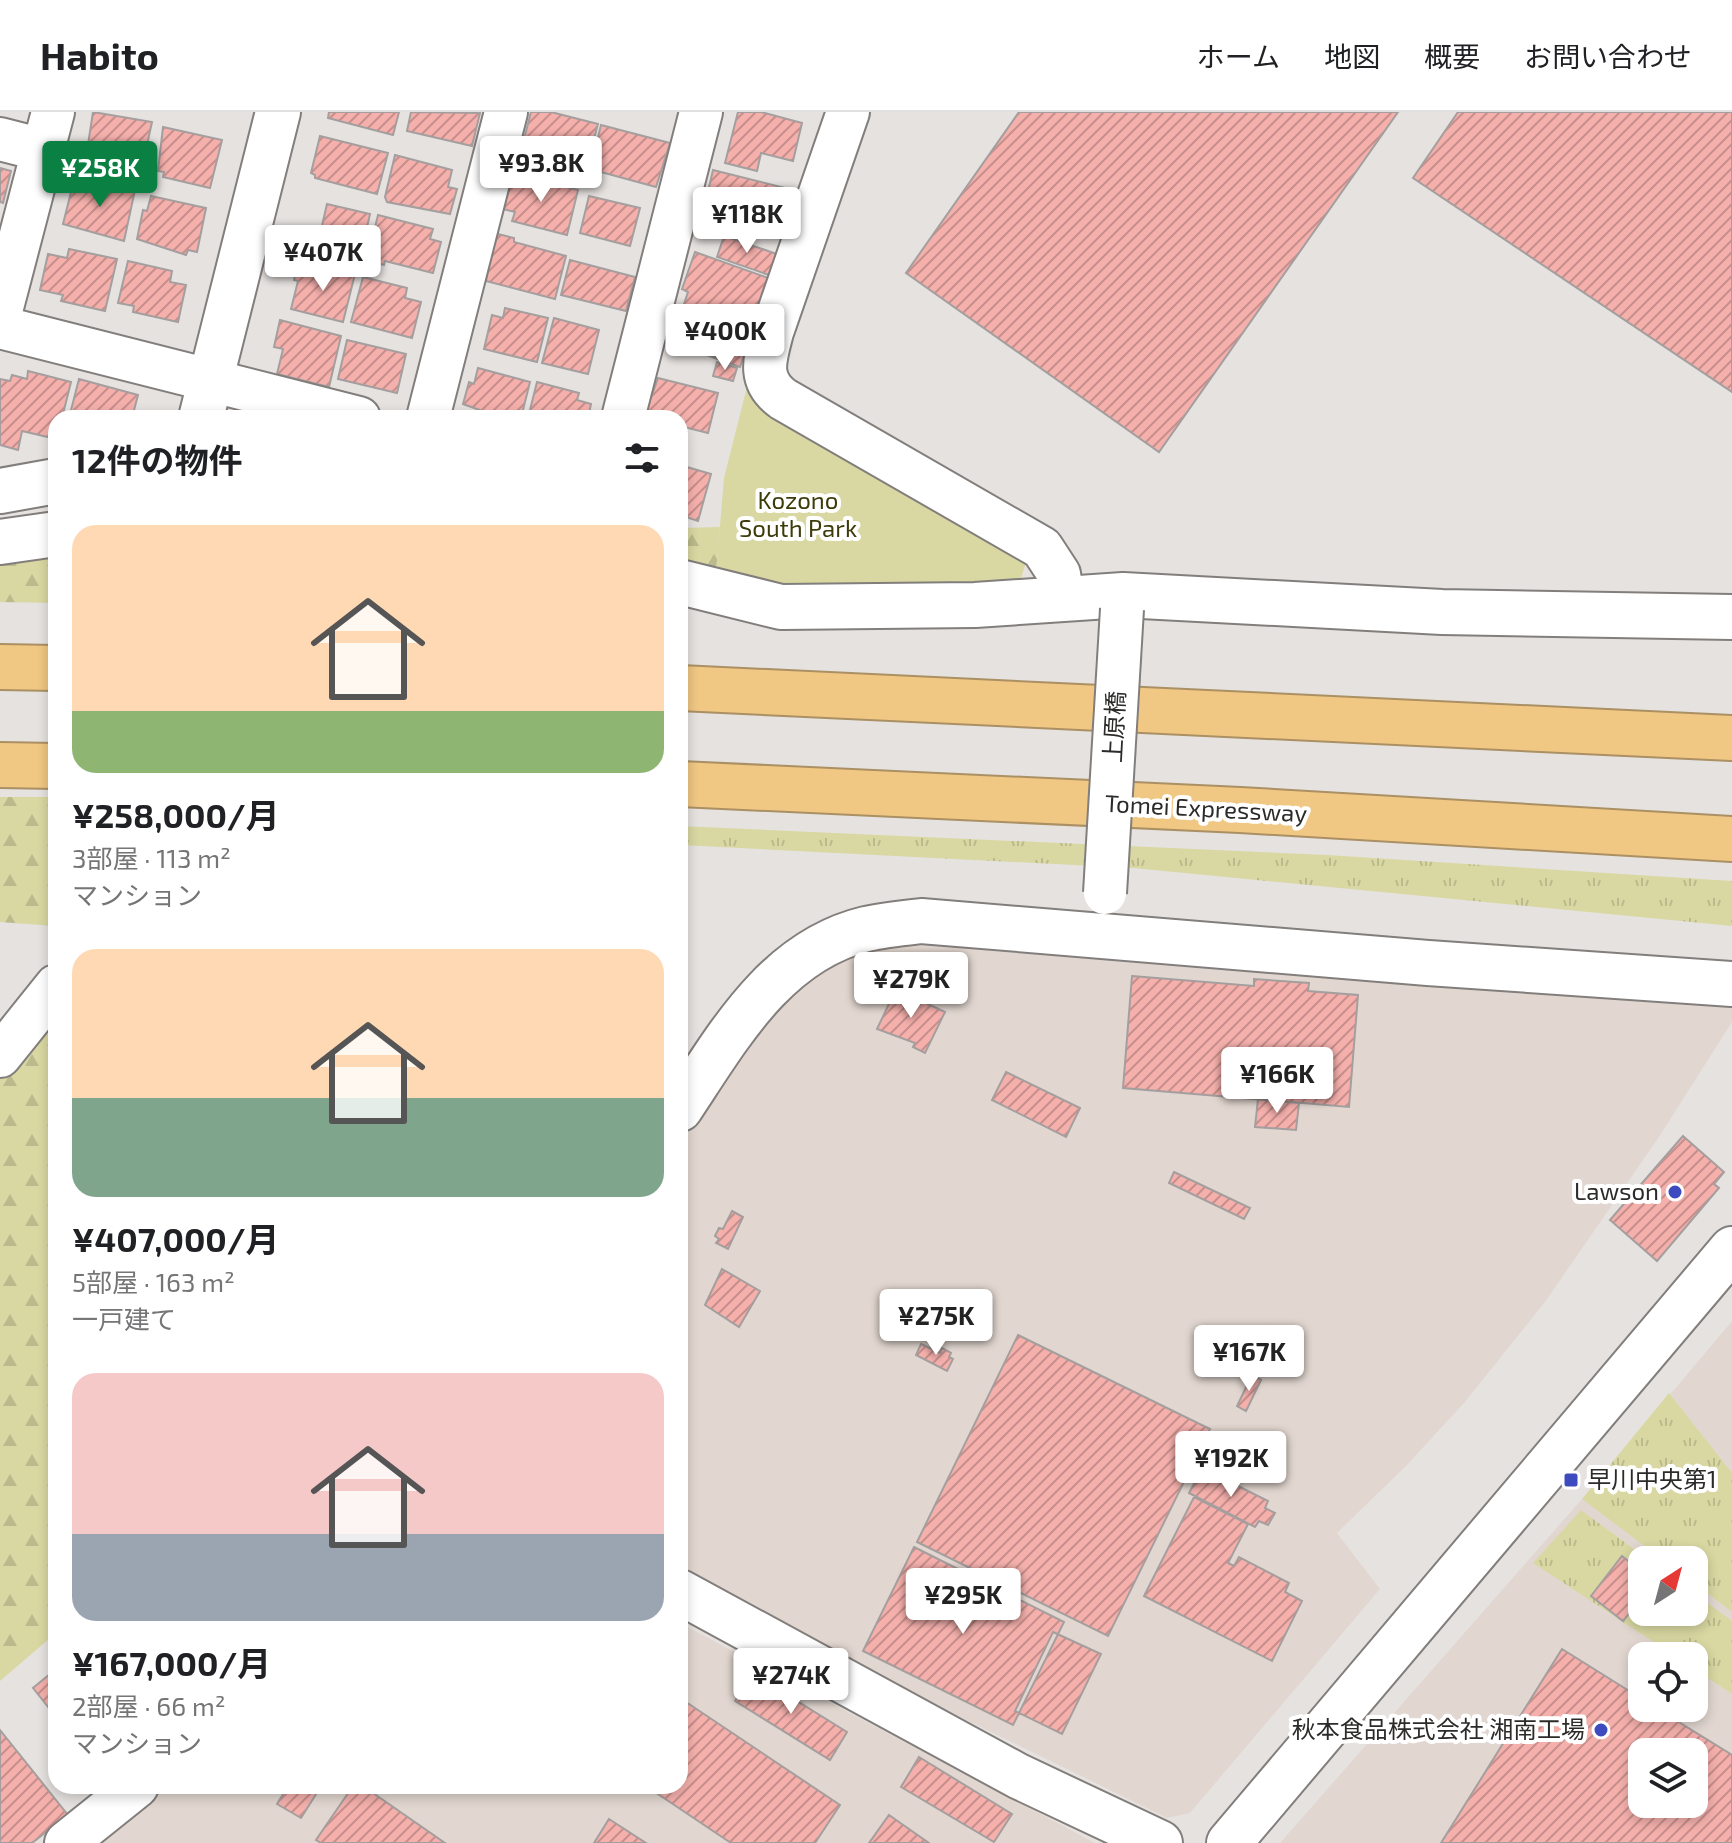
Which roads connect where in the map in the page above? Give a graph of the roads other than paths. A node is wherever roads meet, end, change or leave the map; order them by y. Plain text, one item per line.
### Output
1 (278, 112) edge
2 (506, 112) edge
3 (701, 112) edge
4 (848, 112) edge
5 (48, 131) edge
6 (0, 139) edge
7 (0, 315) edge
8 (0, 327) edge
9 (206, 400) edge
10 (291, 410) edge
11 (430, 410) edge
12 (625, 410) edge
13 (48, 482) edge
14 (0, 491) edge
15 (48, 535) edge
16 (0, 542) edge
17 (688, 584) edge
18 (1063, 599) junction
19 (1122, 602) junction
20 (1732, 617) edge
21 (0, 667) edge
22 (48, 668) edge
23 (688, 688) edge
24 (1732, 709) edge
25 (1222, 711) junction
26 (1732, 738) edge
27 (0, 765) edge
28 (48, 766) edge
29 (688, 784) edge
30 (1240, 810) junction
31 (1732, 839) edge
32 (1732, 858) edge
33 (1105, 914) junction
34 (1732, 984) edge
35 (48, 996) edge
36 (0, 1056) edge
37 (688, 1097) edge
38 (1732, 1249) edge
39 (688, 1596) edge
40 (127, 1794) edge
41 (66, 1843) edge
42 (1160, 1843) edge
43 (1229, 1843) edge

1 - 9 street
2 - 11 street
3 - 12 street
4 - 18 street
5 - 6 street
5 - 7 street
8 - 9 street
9 - 10 street
13 - 14 street
15 - 16 street
17 - 18 street
18 - 19 street
19 - 20 street
19 - 33 street, 上原橋, bridge
21 - 22 highway
23 - 25 highway
24 - 25 highway
25 - 26 highway
27 - 28 highway
29 - 30 highway, Tomei Expressway
30 - 31 highway, Tomei Expressway
30 - 32 highway
33 - 34 street
33 - 37 street
35 - 36 street
38 - 43 street
39 - 42 street
40 - 41 street

